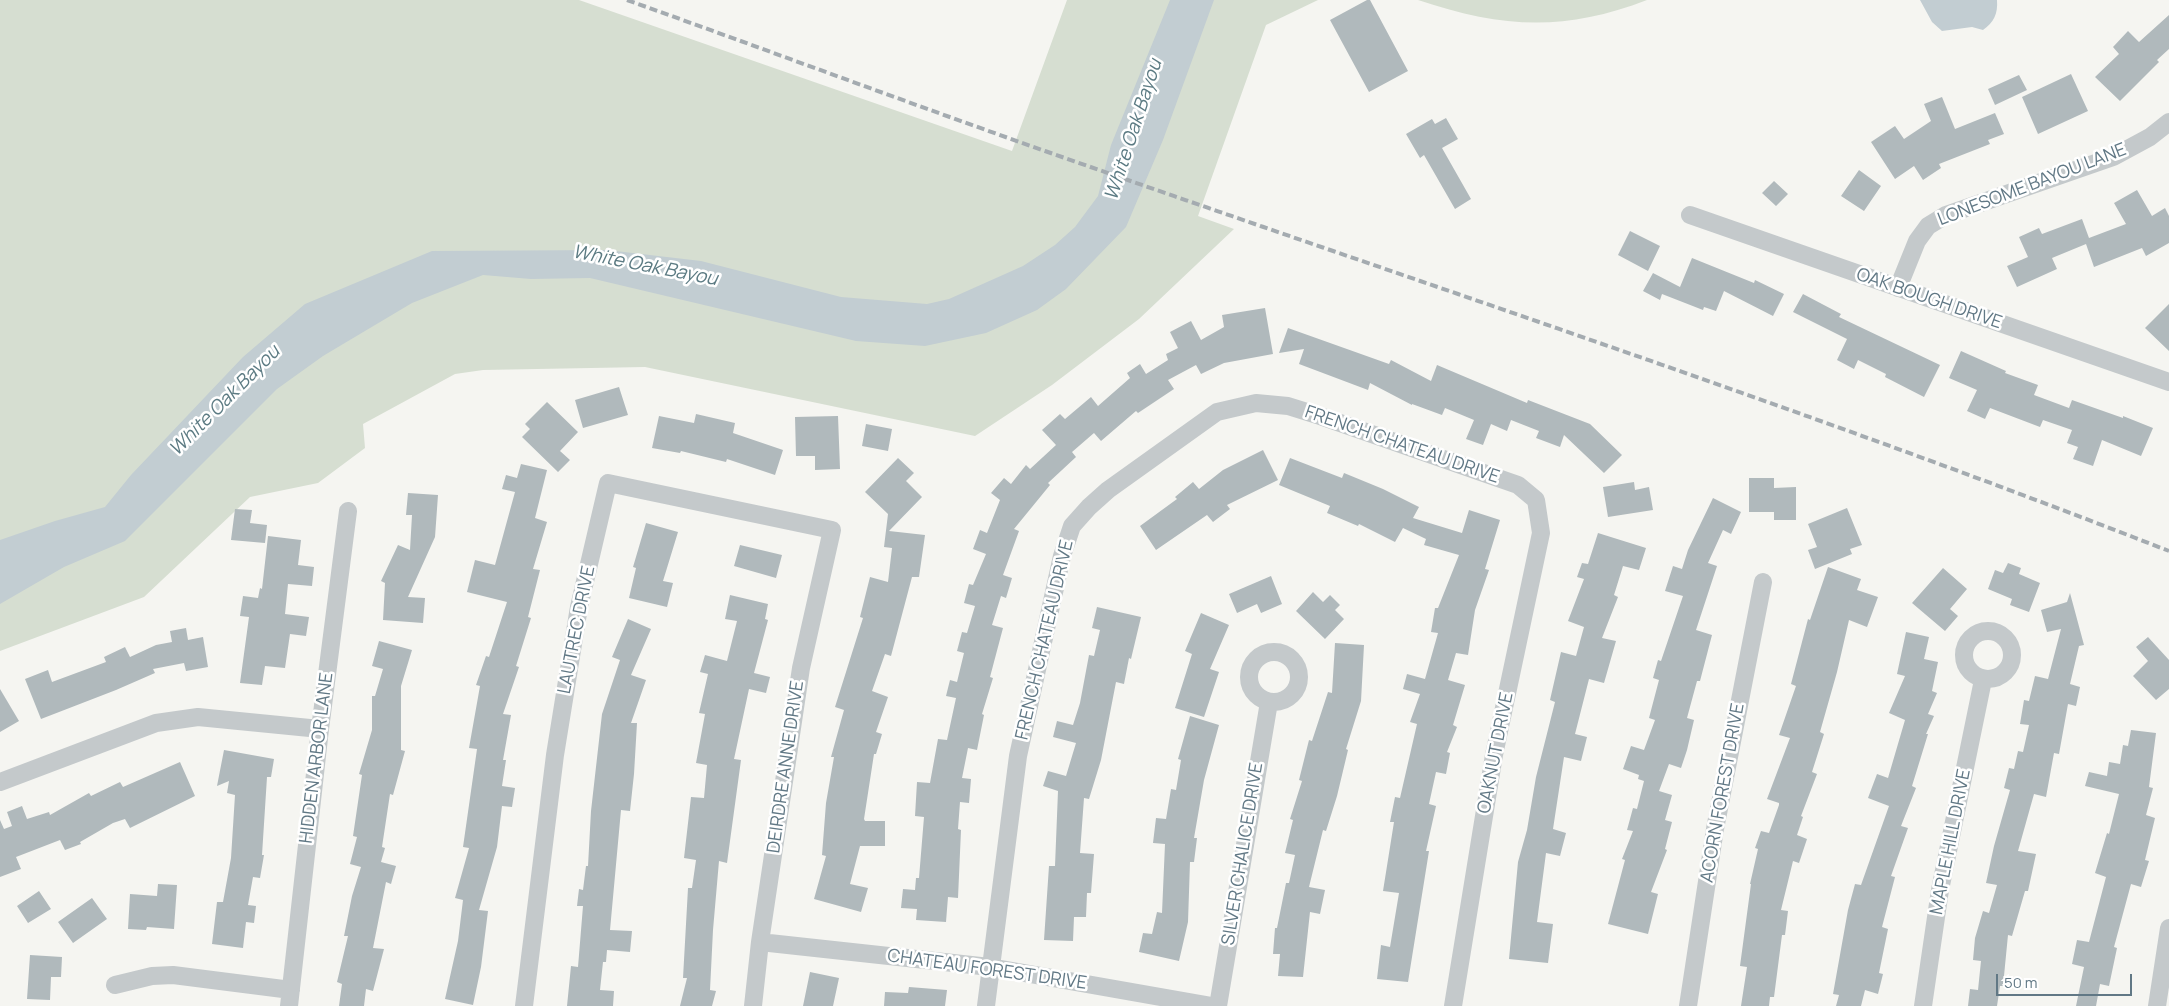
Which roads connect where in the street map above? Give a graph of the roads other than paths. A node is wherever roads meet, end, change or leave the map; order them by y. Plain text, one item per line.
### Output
1 (2169, 122) edge
2 (1690, 215) dead end
3 (1898, 288) junction
4 (2169, 382) edge
5 (1536, 500) joint
6 (348, 511) dead end
7 (832, 530) joint
8 (1763, 582) dead end
9 (1983, 680) dead end
10 (1268, 702) dead end
11 (320, 729) junction
12 (0, 782) edge
13 (2169, 928) edge
14 (760, 942) junction
15 (990, 968) junction
16 (115, 985) dead end
17 (290, 998) edge
18 (524, 1006) edge
19 (753, 1006) edge
20 (986, 1006) edge
21 (1212, 1006) edge
22 (1218, 1006) edge
23 (1453, 1006) edge
24 (1688, 1006) edge
25 (1923, 1006) edge
26 (2157, 1006) edge

1 - 3 street, LONESOME BAYOU LANE
2 - 3 street, OAK BOUGH DRIVE
3 - 4 street, OAK BOUGH DRIVE
5 - 15 street, FRENCH CHATEAU DRIVE
5 - 23 street, OAKNUT DRIVE
6 - 11 street, HIDDEN ARBOR LANE
7 - 14 street, DEIRDRE ANNE DRIVE
7 - 18 street, LAUTREC DRIVE
8 - 24 street, ACORN FOREST DRIVE
9 - 25 street, MAPLE HILL DRIVE
10 - 22 street, SILVER CHALICE DRIVE
11 - 12 street
11 - 17 street, HIDDEN ARBOR LANE
13 - 26 street
14 - 15 street, CHATEAU FOREST DRIVE
14 - 19 street, DEIRDRE ANNE DRIVE
15 - 20 street, FRENCH CHATEAU DRIVE
15 - 21 street, CHATEAU FOREST DRIVE
16 - 17 street

